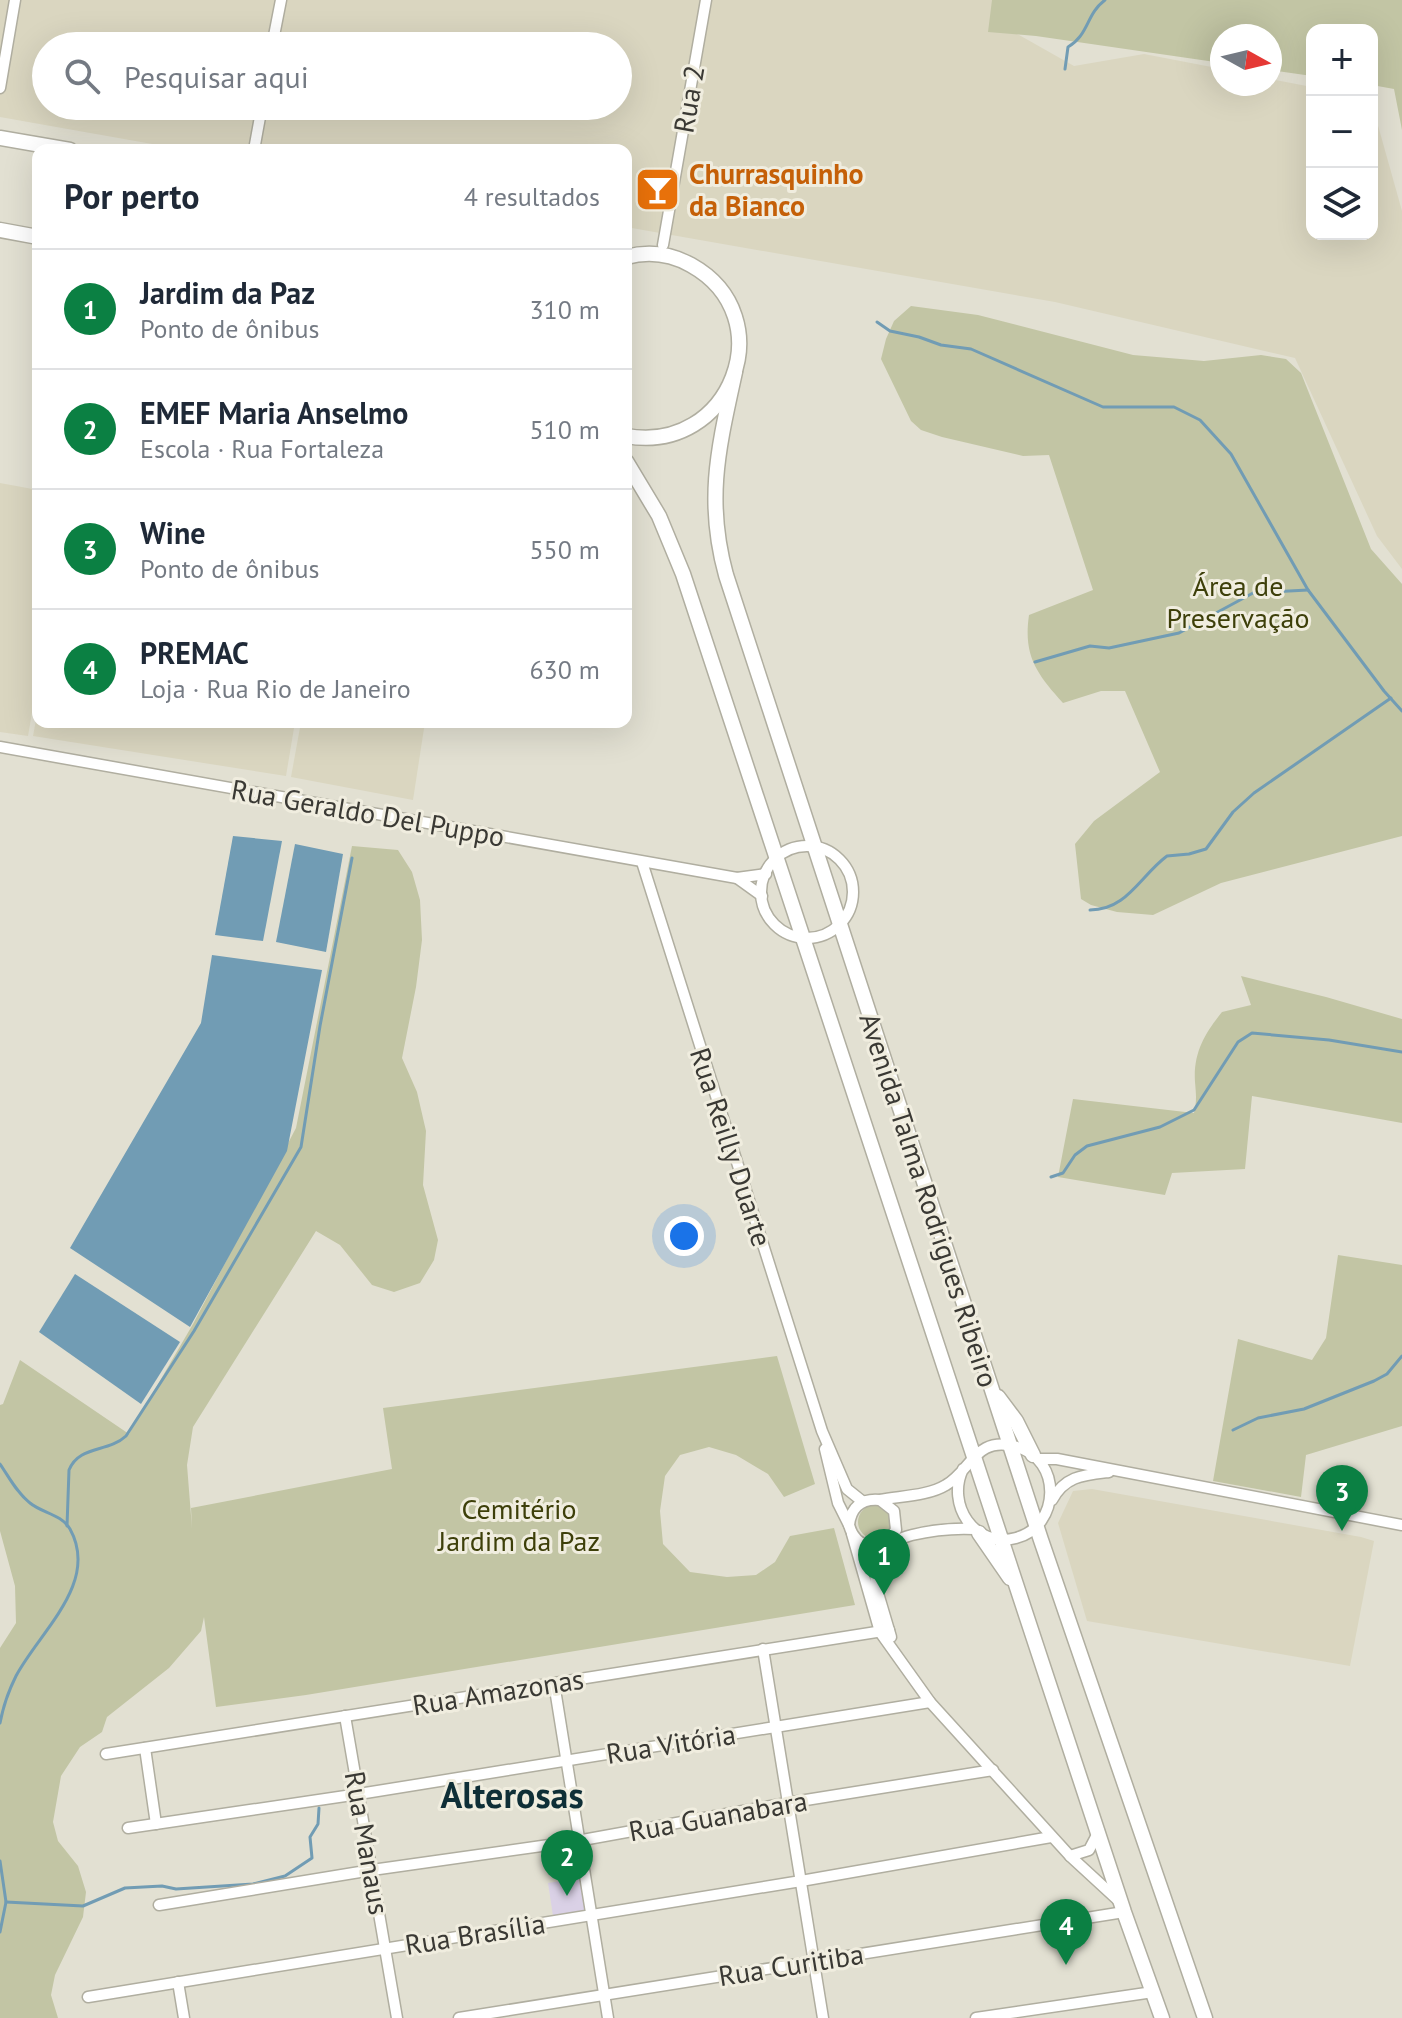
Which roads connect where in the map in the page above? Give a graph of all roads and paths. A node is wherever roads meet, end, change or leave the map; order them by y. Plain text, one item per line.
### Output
1 (15, 0) edge
2 (281, 0) edge
3 (706, 0) edge
4 (275, 32) edge
5 (0, 88) edge
6 (259, 120) edge
7 (0, 138) edge
8 (35, 144) edge
9 (255, 144) edge
10 (0, 230) edge
11 (32, 236) edge
12 (663, 245) dead end
13 (632, 254) edge
14 (735, 372) junction
15 (632, 437) edge
16 (632, 470) edge
17 (0, 747) edge
18 (813, 846) junction
19 (777, 858) junction
20 (642, 862) junction
21 (766, 874) junction
22 (737, 878) junction
23 (762, 896) junction
24 (839, 925) junction
25 (803, 938) junction
26 (990, 1384) junction
27 (822, 1431) junction
28 (1010, 1445) junction
29 (973, 1456) junction
30 (1035, 1457) junction
31 (963, 1469) junction
32 (1120, 1471) junction
33 (880, 1500) junction
34 (862, 1501) junction
35 (1049, 1506) junction
36 (1402, 1525) edge
37 (1037, 1526) junction
38 (851, 1529) junction
39 (977, 1531) junction
40 (1001, 1540) junction
41 (881, 1545) junction
42 (1016, 1585) junction
43 (885, 1631) junction
44 (763, 1649) junction
45 (554, 1683) junction
46 (930, 1702) junction
47 (345, 1716) junction
48 (775, 1727) junction
49 (145, 1748) junction
50 (106, 1754) dead end
51 (566, 1761) junction
52 (993, 1770) junction
53 (359, 1794) junction
54 (787, 1803) junction
55 (156, 1824) junction
56 (128, 1828) dead end
57 (1099, 1831) junction
58 (1051, 1837) junction
59 (577, 1841) junction
60 (1070, 1856) junction
61 (372, 1870) junction
62 (801, 1881) junction
63 (159, 1905) dead end
64 (1122, 1908) junction
65 (590, 1915) junction
66 (385, 1948) junction
67 (815, 1961) junction
68 (178, 1982) junction
69 (1153, 1992) junction
70 (604, 1995) junction
71 (88, 1997) dead end
72 (1002, 2016) edge
73 (184, 2018) edge
74 (397, 2018) edge
75 (459, 2018) edge
76 (608, 2018) edge
77 (823, 2018) edge
78 (976, 2018) edge
79 (1162, 2018) edge
80 (1205, 2018) edge

1 - 5 street
2 - 4 street
3 - 12 street, Rua 2
6 - 9 street
7 - 8 main road
10 - 11 main road
13 - 14 main road, Avenida Talma Rodrigues Ribeiro
14 - 15 main road
14 - 18 main road, Avenida Talma Rodrigues Ribeiro
16 - 19 main road, Avenida Talma Rodrigues Ribeiro
17 - 20 street, Rua Geraldo Del Puppo
18 - 19 street
18 - 24 main road, Avenida Talma Rodrigues Ribeiro
18 - 24 street
19 - 21 street
19 - 25 main road, Avenida Talma Rodrigues Ribeiro
20 - 22 street, Rua Geraldo Del Puppo
20 - 27 street, Rua Reilly Duarte
21 - 22 street, Rua Geraldo Del Puppo
21 - 23 street
22 - 23 street, Rua Geraldo Del Puppo
23 - 25 street
24 - 25 street
24 - 26 main road, Avenida Talma Rodrigues Ribeiro
25 - 29 main road, Avenida Talma Rodrigues Ribeiro
26 - 28 main road, Avenida Talma Rodrigues Ribeiro
26 - 30 main road
27 - 34 street, Rua Reilly Duarte
27 - 38 street, Rua Reilly Duarte
28 - 29 street
28 - 30 street
28 - 37 main road, Avenida Talma Rodrigues Ribeiro
29 - 31 street
29 - 40 main road, Avenida Talma Rodrigues Ribeiro
30 - 32 street
30 - 35 street
31 - 33 street
31 - 39 street
32 - 35 street
32 - 36 street
33 - 34 street
33 - 41 street
34 - 38 street
35 - 37 street
37 - 40 street
37 - 80 main road, Avenida Talma Rodrigues Ribeiro
38 - 41 street
38 - 43 street, Rua Reilly Duarte
39 - 40 street
39 - 41 street
39 - 42 main road
40 - 42 main road, Avenida Talma Rodrigues Ribeiro
41 - 43 street, Rua Reilly Duarte
42 - 57 main road, Avenida Talma Rodrigues Ribeiro
43 - 44 street, Rua Amazonas
43 - 46 street, Rua Reilly Duarte
44 - 45 street, Rua Amazonas
44 - 48 street
45 - 47 street, Rua Amazonas
45 - 51 street
46 - 48 street, Rua Vitória
46 - 52 street, Rua Reilly Duarte
47 - 49 street, Rua Amazonas
47 - 53 street, Rua Manaus
48 - 51 street, Rua Vitória
48 - 54 street
49 - 50 street, Rua Amazonas
49 - 55 street
51 - 53 street, Rua Vitória
51 - 59 street
52 - 54 street, Rua Guanabara
52 - 58 street, Rua Reilly Duarte
53 - 55 street, Rua Vitória
53 - 61 street, Rua Manaus
54 - 59 street, Rua Guanabara
54 - 62 street
55 - 56 street, Rua Vitória
57 - 60 street
57 - 64 main road, Avenida Talma Rodrigues Ribeiro
58 - 60 street, Rua Reilly Duarte
58 - 62 street, Rua Brasília
59 - 61 street, Rua Guanabara
59 - 65 street
60 - 64 street, Rua Reilly Duarte
61 - 63 street, Rua Guanabara
61 - 66 street, Rua Manaus
62 - 65 street, Rua Brasília
62 - 67 street
64 - 67 street, Rua Curitiba
64 - 69 main road, Avenida Talma Rodrigues Ribeiro
65 - 66 street, Rua Brasília
65 - 70 street
66 - 68 street, Rua Brasília
66 - 74 street, Rua Manaus
67 - 70 street, Rua Curitiba
67 - 77 street
68 - 71 street, Rua Brasília
68 - 73 street
69 - 72 street
69 - 79 main road, Avenida Talma Rodrigues Ribeiro
70 - 75 street, Rua Curitiba
70 - 76 street
72 - 78 street

